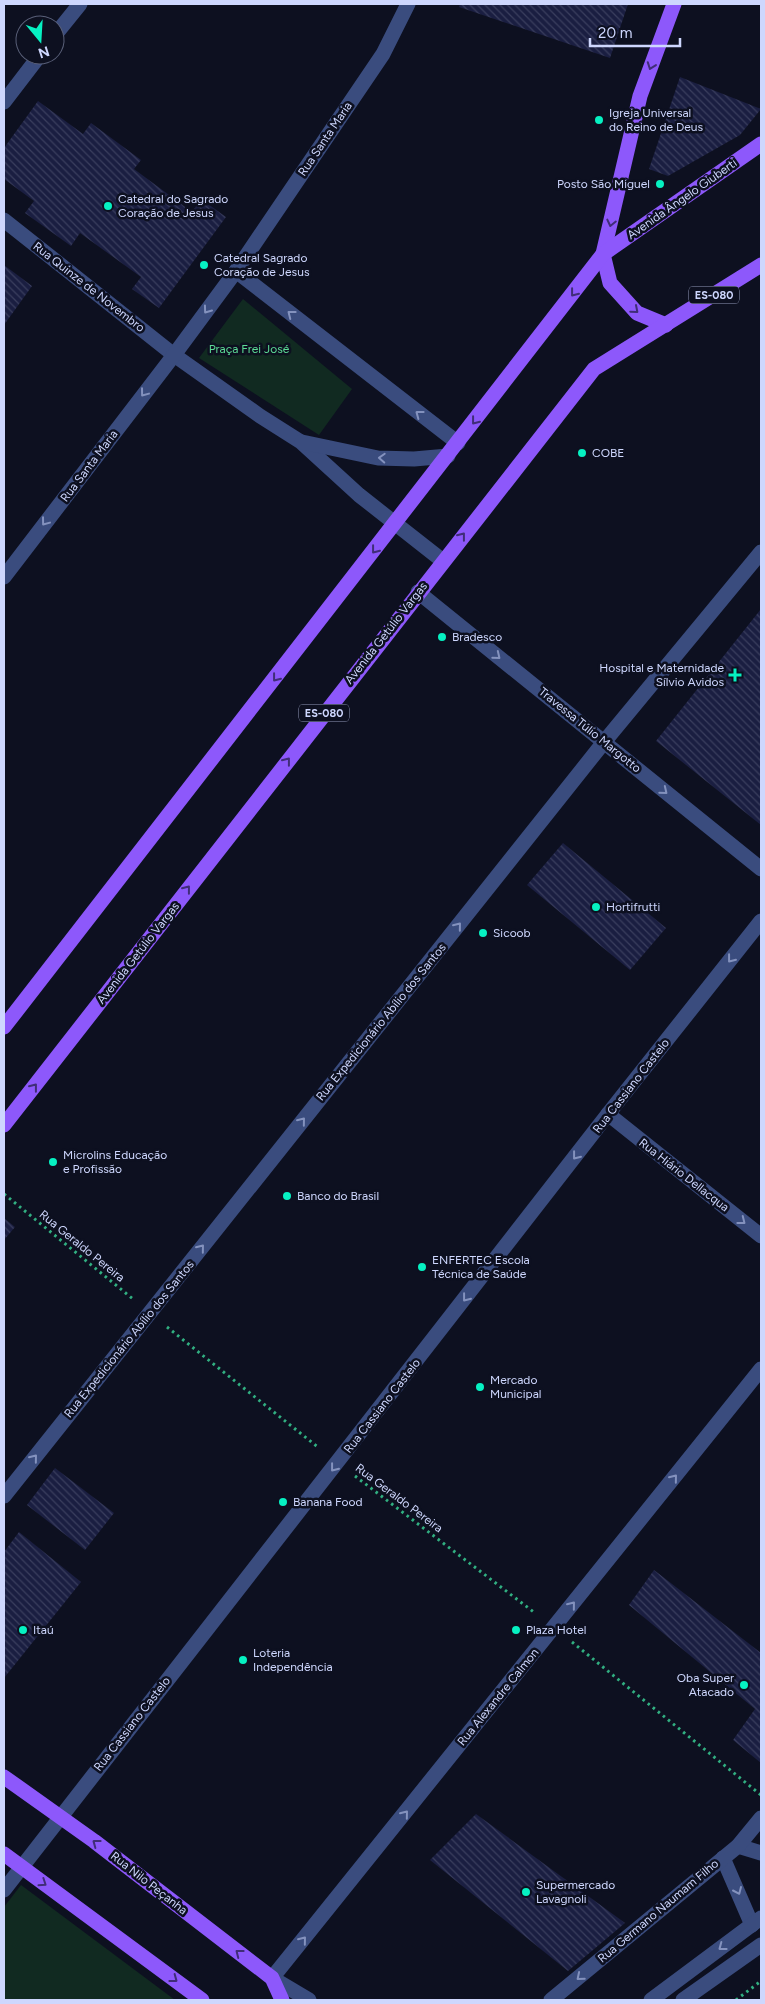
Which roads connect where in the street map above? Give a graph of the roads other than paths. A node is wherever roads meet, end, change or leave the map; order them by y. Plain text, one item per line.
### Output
1 (80, 4) edge
2 (408, 4) edge
3 (674, 4) edge
4 (65, 23) edge
5 (32, 65) edge
6 (4, 102) edge
7 (761, 144) edge
8 (4, 220) edge
9 (604, 254) junction
10 (761, 265) edge
11 (236, 271) junction
12 (666, 325) junction
13 (174, 355) junction
14 (301, 442) junction
15 (458, 443) junction
16 (448, 456) junction
17 (396, 524) junction
18 (761, 552) edge
19 (443, 561) junction
20 (4, 577) edge
21 (418, 592) junction
22 (604, 742) junction
23 (761, 869) edge
24 (761, 921) edge
25 (4, 1027) edge
26 (608, 1114) junction
27 (4, 1125) edge
28 (761, 1236) edge
29 (761, 1369) edge
30 (4, 1496) edge
31 (4, 1776) edge
32 (60, 1818) junction
33 (761, 1818) edge
34 (738, 1846) junction
35 (761, 1853) edge
36 (4, 1854) edge
37 (723, 1858) junction
38 (20, 1868) junction
39 (4, 1890) edge
40 (757, 1922) edge
41 (761, 1945) edge
42 (272, 1978) junction
43 (202, 2000) edge
44 (282, 2000) edge
45 (309, 2000) edge
46 (551, 2000) edge
47 (651, 2000) edge
48 (683, 2000) edge

1 - 4 street
2 - 11 street, Rua Santa Maria
3 -> 9 main road
5 - 6 street
7 - 9 main road, Avenida Ângelo Giuberti
8 - 13 street, Rua Quinze de Novembro
9 -> 12 main road
9 -> 15 main road
10 - 12 main road, Avenida Getúlio Vargas / ES-080
11 -> 13 street
15 -> 11 street
19 -> 12 main road, Avenida Getúlio Vargas / ES-080
13 - 14 street
13 -> 20 street, Rua Santa Maria
16 -> 14 street
14 - 17 street
15 - 16 main road
16 - 17 main road
17 - 19 street
17 -> 25 main road
18 - 22 street, Rua Expedicionário Abílio dos Santos
19 - 21 main road, Avenida Getúlio Vargas / ES-080
21 -> 22 street, Travessa Túlio Margotto
27 -> 21 main road, Avenida Getúlio Vargas / ES-080
22 -> 23 street, Travessa Túlio Margotto
30 -> 22 street, Rua Expedicionário Abílio dos Santos
24 -> 26 street, Rua Cassiano Castelo
26 -> 28 street, Rua Hiário Dellacqua
26 -> 32 street, Rua Cassiano Castelo
42 -> 29 street, Rua Alexandre Calmon
31 - 32 main road, Rua Nilo Peçanha
32 - 38 street, Rua Cassiano Castelo
42 -> 32 main road, Rua Nilo Peçanha
33 - 34 street, Rua Germano Naumam Filho
34 - 35 street
34 - 37 street, Rua Germano Naumam Filho
36 - 38 main road
37 -> 40 street
37 -> 46 street, Rua Germano Naumam Filho
38 - 39 street, Rua Cassiano Castelo
38 -> 43 main road
40 -> 47 street
41 - 48 street
42 - 44 main road, Rua Nilo Peçanha
42 - 45 street

